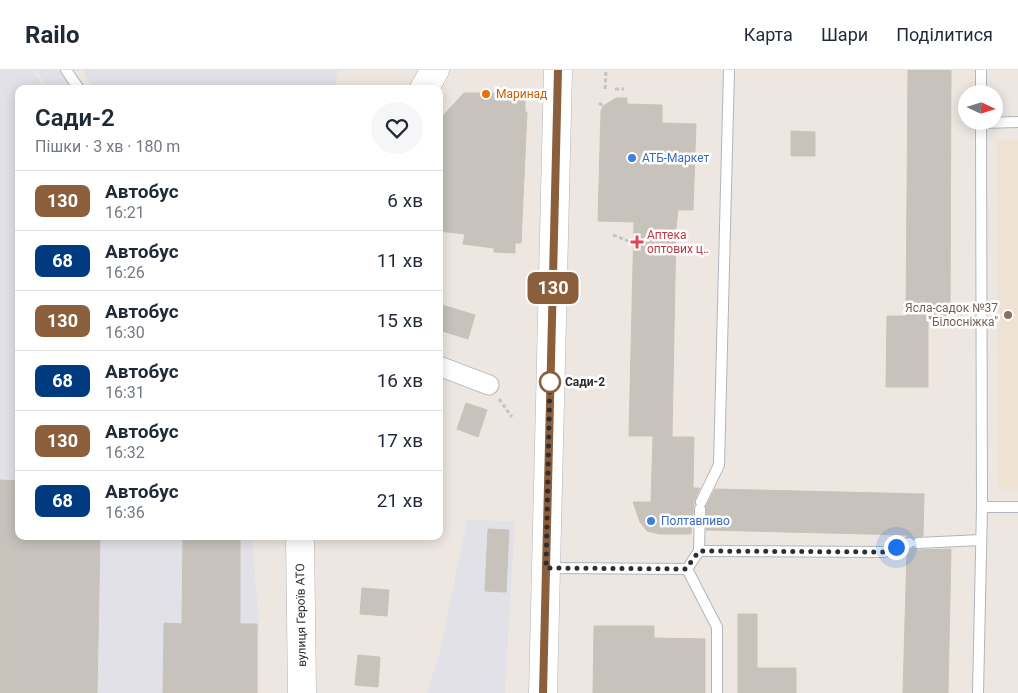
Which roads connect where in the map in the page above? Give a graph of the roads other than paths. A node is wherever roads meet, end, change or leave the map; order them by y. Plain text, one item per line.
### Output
1 (66, 70) edge
2 (435, 70) edge
3 (558, 70) edge
4 (729, 70) edge
5 (981, 70) edge
6 (76, 85) edge
7 (426, 85) edge
8 (981, 85) edge
9 (1003, 122) edge
10 (1018, 122) edge
11 (981, 130) edge
12 (443, 368) edge
13 (489, 385) dead end
14 (982, 507) junction
15 (1018, 507) edge
16 (300, 540) edge
17 (981, 540) junction
18 (699, 551) junction
19 (546, 568) junction
20 (686, 569) junction
21 (302, 693) edge
22 (543, 693) edge
23 (717, 693) edge
24 (978, 693) edge

1 - 6 lane
2 - 7 street
3 - 19 street
4 - 18 lane
5 - 8 lane
9 - 10 lane
11 - 14 lane
12 - 13 street
14 - 15 lane
14 - 17 lane
16 - 21 street, вулиця Героїв АТО
17 - 18 lane
17 - 24 lane
18 - 20 lane
19 - 20 lane
19 - 22 street
20 - 23 lane

